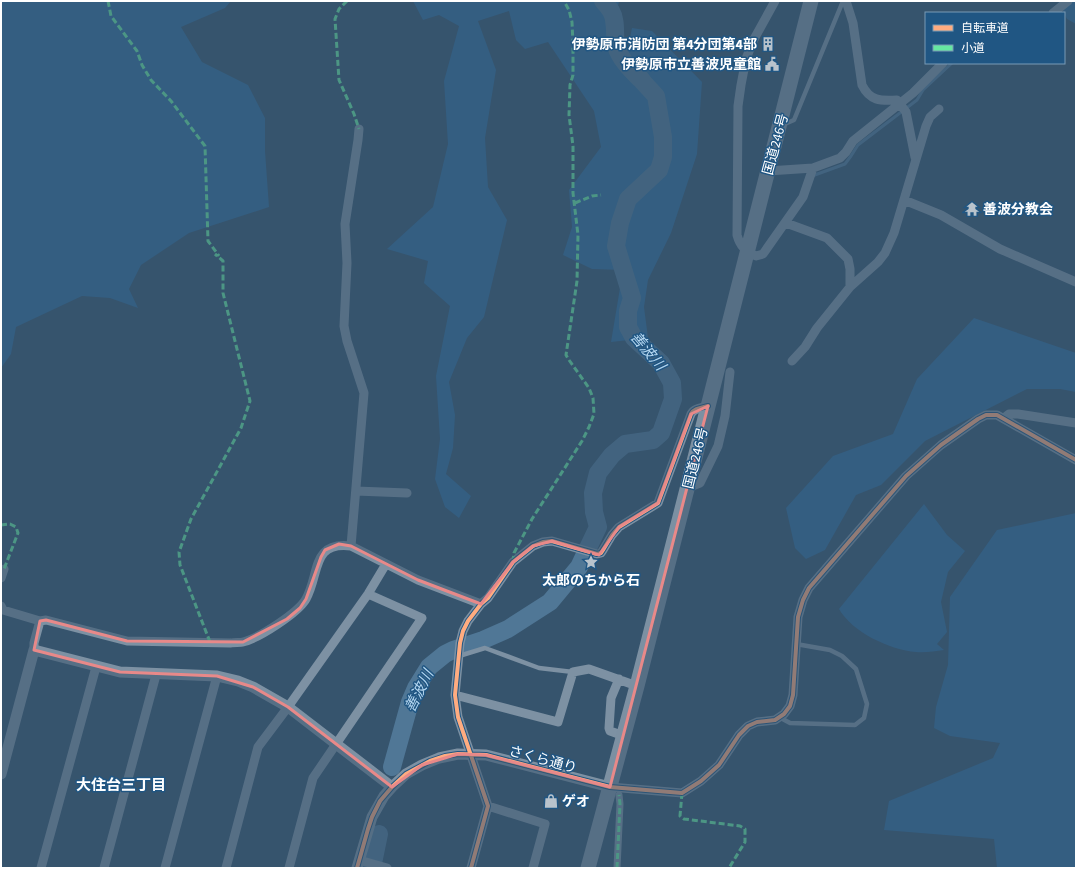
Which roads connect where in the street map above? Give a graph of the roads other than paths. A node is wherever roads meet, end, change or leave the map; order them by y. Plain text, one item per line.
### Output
1 (775, 1) edge
2 (811, 1) edge
3 (843, 1) edge
4 (846, 1) edge
5 (1068, 1) edge
6 (1054, 12) edge
7 (942, 64) edge
8 (900, 104) junction
9 (939, 109) dead end
10 (781, 121) junction
11 (359, 129) dead end
12 (916, 160) junction
13 (813, 168) junction
14 (768, 171) junction
15 (904, 200) junction
16 (786, 223) junction
17 (747, 252) junction
18 (1076, 282) edge
19 (850, 287) junction
20 (792, 362) dead end
21 (730, 372) dead end
22 (708, 406) junction
23 (1004, 418) junction
24 (1076, 423) edge
25 (1076, 460) edge
26 (687, 488) junction
27 (356, 491) junction
28 (407, 493) dead end
29 (351, 546) junction
30 (386, 564) junction
31 (4, 569) dead end
32 (1, 578) edge
33 (368, 594) junction
34 (481, 604) junction
35 (1, 606) edge
36 (40, 621) junction
37 (796, 644) junction
38 (34, 650) junction
39 (459, 651) junction
40 (96, 667) junction
41 (573, 672) junction
42 (156, 675) junction
43 (216, 676) junction
44 (619, 679) junction
45 (637, 686) junction
46 (455, 695) junction
47 (288, 707) junction
48 (779, 717) junction
49 (624, 736) junction
50 (337, 744) junction
51 (471, 754) junction
52 (1, 774) edge
53 (392, 787) junction
54 (614, 791) junction
55 (488, 806) junction
56 (358, 864) edge
57 (591, 867) edge
58 (42, 868) edge
59 (104, 868) edge
60 (165, 868) edge
61 (226, 868) edge
62 (289, 868) edge
63 (387, 868) edge
64 (471, 868) edge
65 (533, 868) edge
66 (617, 868) edge

1 - 17 street
2 - 10 highway, 国道246号
3 - 10 lane
4 - 8 street
5 - 6 street
7 - 8 street
8 - 12 street
8 - 13 street
9 - 12 street
10 - 14 highway, 国道246号
11 - 27 street
12 - 15 street
13 - 14 street
13 - 16 street
14 - 17 highway, 国道246号
15 - 18 street
15 - 19 street
16 - 17 street
16 - 19 street
17 - 22 highway, 国道246号
19 - 20 street
21 - 26 street
22 - 26 highway, 国道246号
22 - 34 street
23 - 24 street
23 - 25 street
23 - 37 street
26 - 45 highway, 国道246号
27 - 28 street
27 - 29 street
29 - 30 street
29 - 36 street
30 - 33 street
30 - 34 street
31 - 32 street
33 - 47 street
33 - 50 street
34 - 39 street
35 - 36 street
36 - 38 street
37 - 48 street
37 - 48 lane
38 - 40 street
38 - 52 street
39 - 41 lane
39 - 46 street
40 - 42 street
40 - 58 street
41 - 44 street
41 - 46 street
42 - 43 street
42 - 59 street
43 - 47 street
43 - 60 street
44 - 45 street
44 - 49 street
45 - 49 highway, 国道246号
46 - 51 street
47 - 50 street
47 - 61 street
48 - 54 street
49 - 54 highway, 国道246号
50 - 53 street
50 - 62 street
51 - 53 street, さくら通り
51 - 54 street, さくら通り
51 - 55 street
53 - 56 street, さくら通り
54 - 57 highway, 国道246号
54 - 66 street
55 - 64 street
55 - 65 street
56 - 63 street

